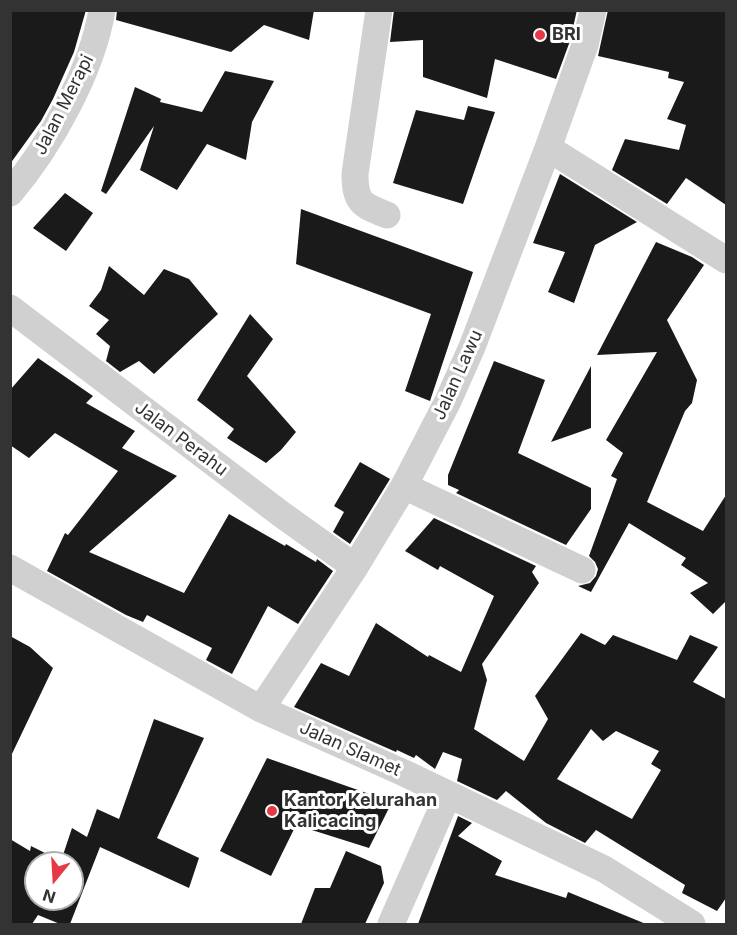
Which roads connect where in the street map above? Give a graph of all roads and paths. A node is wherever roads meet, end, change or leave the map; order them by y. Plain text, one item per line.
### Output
1 (102, 10) edge
2 (380, 10) edge
3 (593, 10) edge
4 (548, 148) junction
5 (10, 193) edge
6 (387, 215) dead end
7 (726, 260) edge
8 (10, 308) edge
9 (404, 486) junction
10 (355, 567) junction
11 (10, 568) edge
12 (582, 570) dead end
13 (261, 709) junction
14 (448, 795) junction
15 (391, 924) edge
16 (692, 924) edge

1 - 5 street, Jalan Merapi
2 - 6 street
3 - 4 street, Jalan Lawu
4 - 7 street
4 - 9 street, Jalan Lawu
8 - 10 street, Jalan Perahu
9 - 10 street, Jalan Lawu
9 - 12 street
10 - 13 street, Jalan Lawu
11 - 13 street, Jalan Slamet
13 - 14 street, Jalan Slamet
14 - 15 street
14 - 16 street, Jalan Slamet

